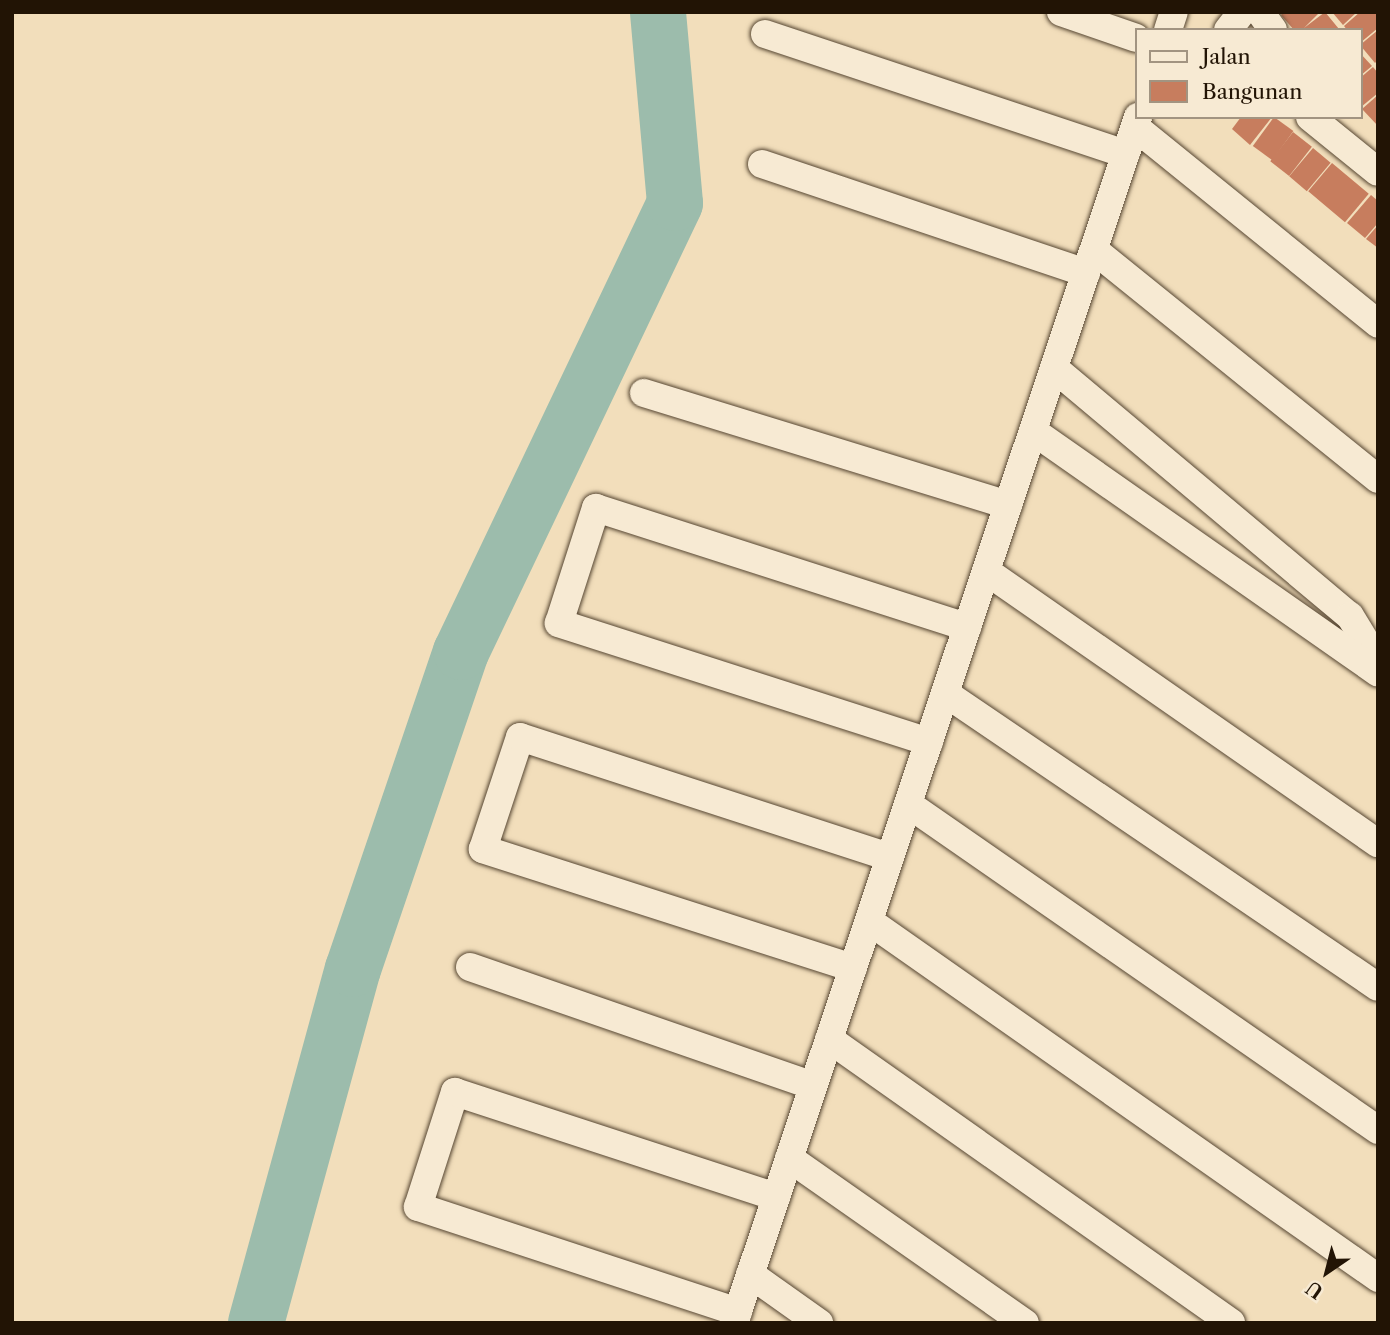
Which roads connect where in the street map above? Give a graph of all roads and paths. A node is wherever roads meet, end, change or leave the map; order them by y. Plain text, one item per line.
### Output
1 (1061, 12) edge
2 (1242, 12) edge
3 (1260, 12) edge
4 (1230, 28) edge
5 (1272, 28) edge
6 (765, 34) dead end
7 (1134, 37) edge
8 (1312, 119) edge
9 (1334, 119) edge
10 (1136, 122) edge
11 (1126, 154) junction
12 (762, 164) dead end
13 (1368, 164) edge
14 (1090, 261) junction
15 (1378, 324) edge
16 (1054, 368) junction
17 (644, 393) dead end
18 (1033, 431) junction
19 (1378, 479) edge
20 (1008, 505) junction
21 (986, 571) junction
22 (967, 627) junction
23 (1378, 662) edge
24 (1378, 673) edge
25 (945, 693) junction
26 (929, 742) junction
27 (908, 804) junction
28 (1378, 843) edge
29 (890, 857) junction
30 (869, 921) junction
31 (470, 967) dead end
32 (853, 968) junction
33 (1378, 987) edge
34 (829, 1039) junction
35 (813, 1086) junction
36 (1378, 1130) edge
37 (789, 1158) junction
38 (776, 1197) junction
39 (750, 1274) junction
40 (1378, 1278) edge
41 (736, 1317) edge
42 (818, 1323) edge
43 (1025, 1323) edge
44 (1231, 1323) edge

1 - 7 street
2 - 4 street
3 - 5 street
6 - 11 street
8 - 13 street
9 - 13 street
10 - 11 street
10 - 15 street
11 - 14 street
12 - 14 street
14 - 16 street
14 - 19 street
16 - 18 street
16 - 23 street
17 - 20 street
18 - 20 street
18 - 24 street
20 - 21 street
21 - 22 street
21 - 28 street
22 - 25 street
22 - 26 street
25 - 26 street
25 - 33 street
26 - 27 street
27 - 29 street
27 - 36 street
29 - 30 street
29 - 32 street
30 - 32 street
30 - 40 street
31 - 35 street
32 - 34 street
34 - 35 street
34 - 44 street
35 - 37 street
37 - 38 street
37 - 43 street
38 - 39 street
38 - 41 street
39 - 41 street
39 - 42 street

